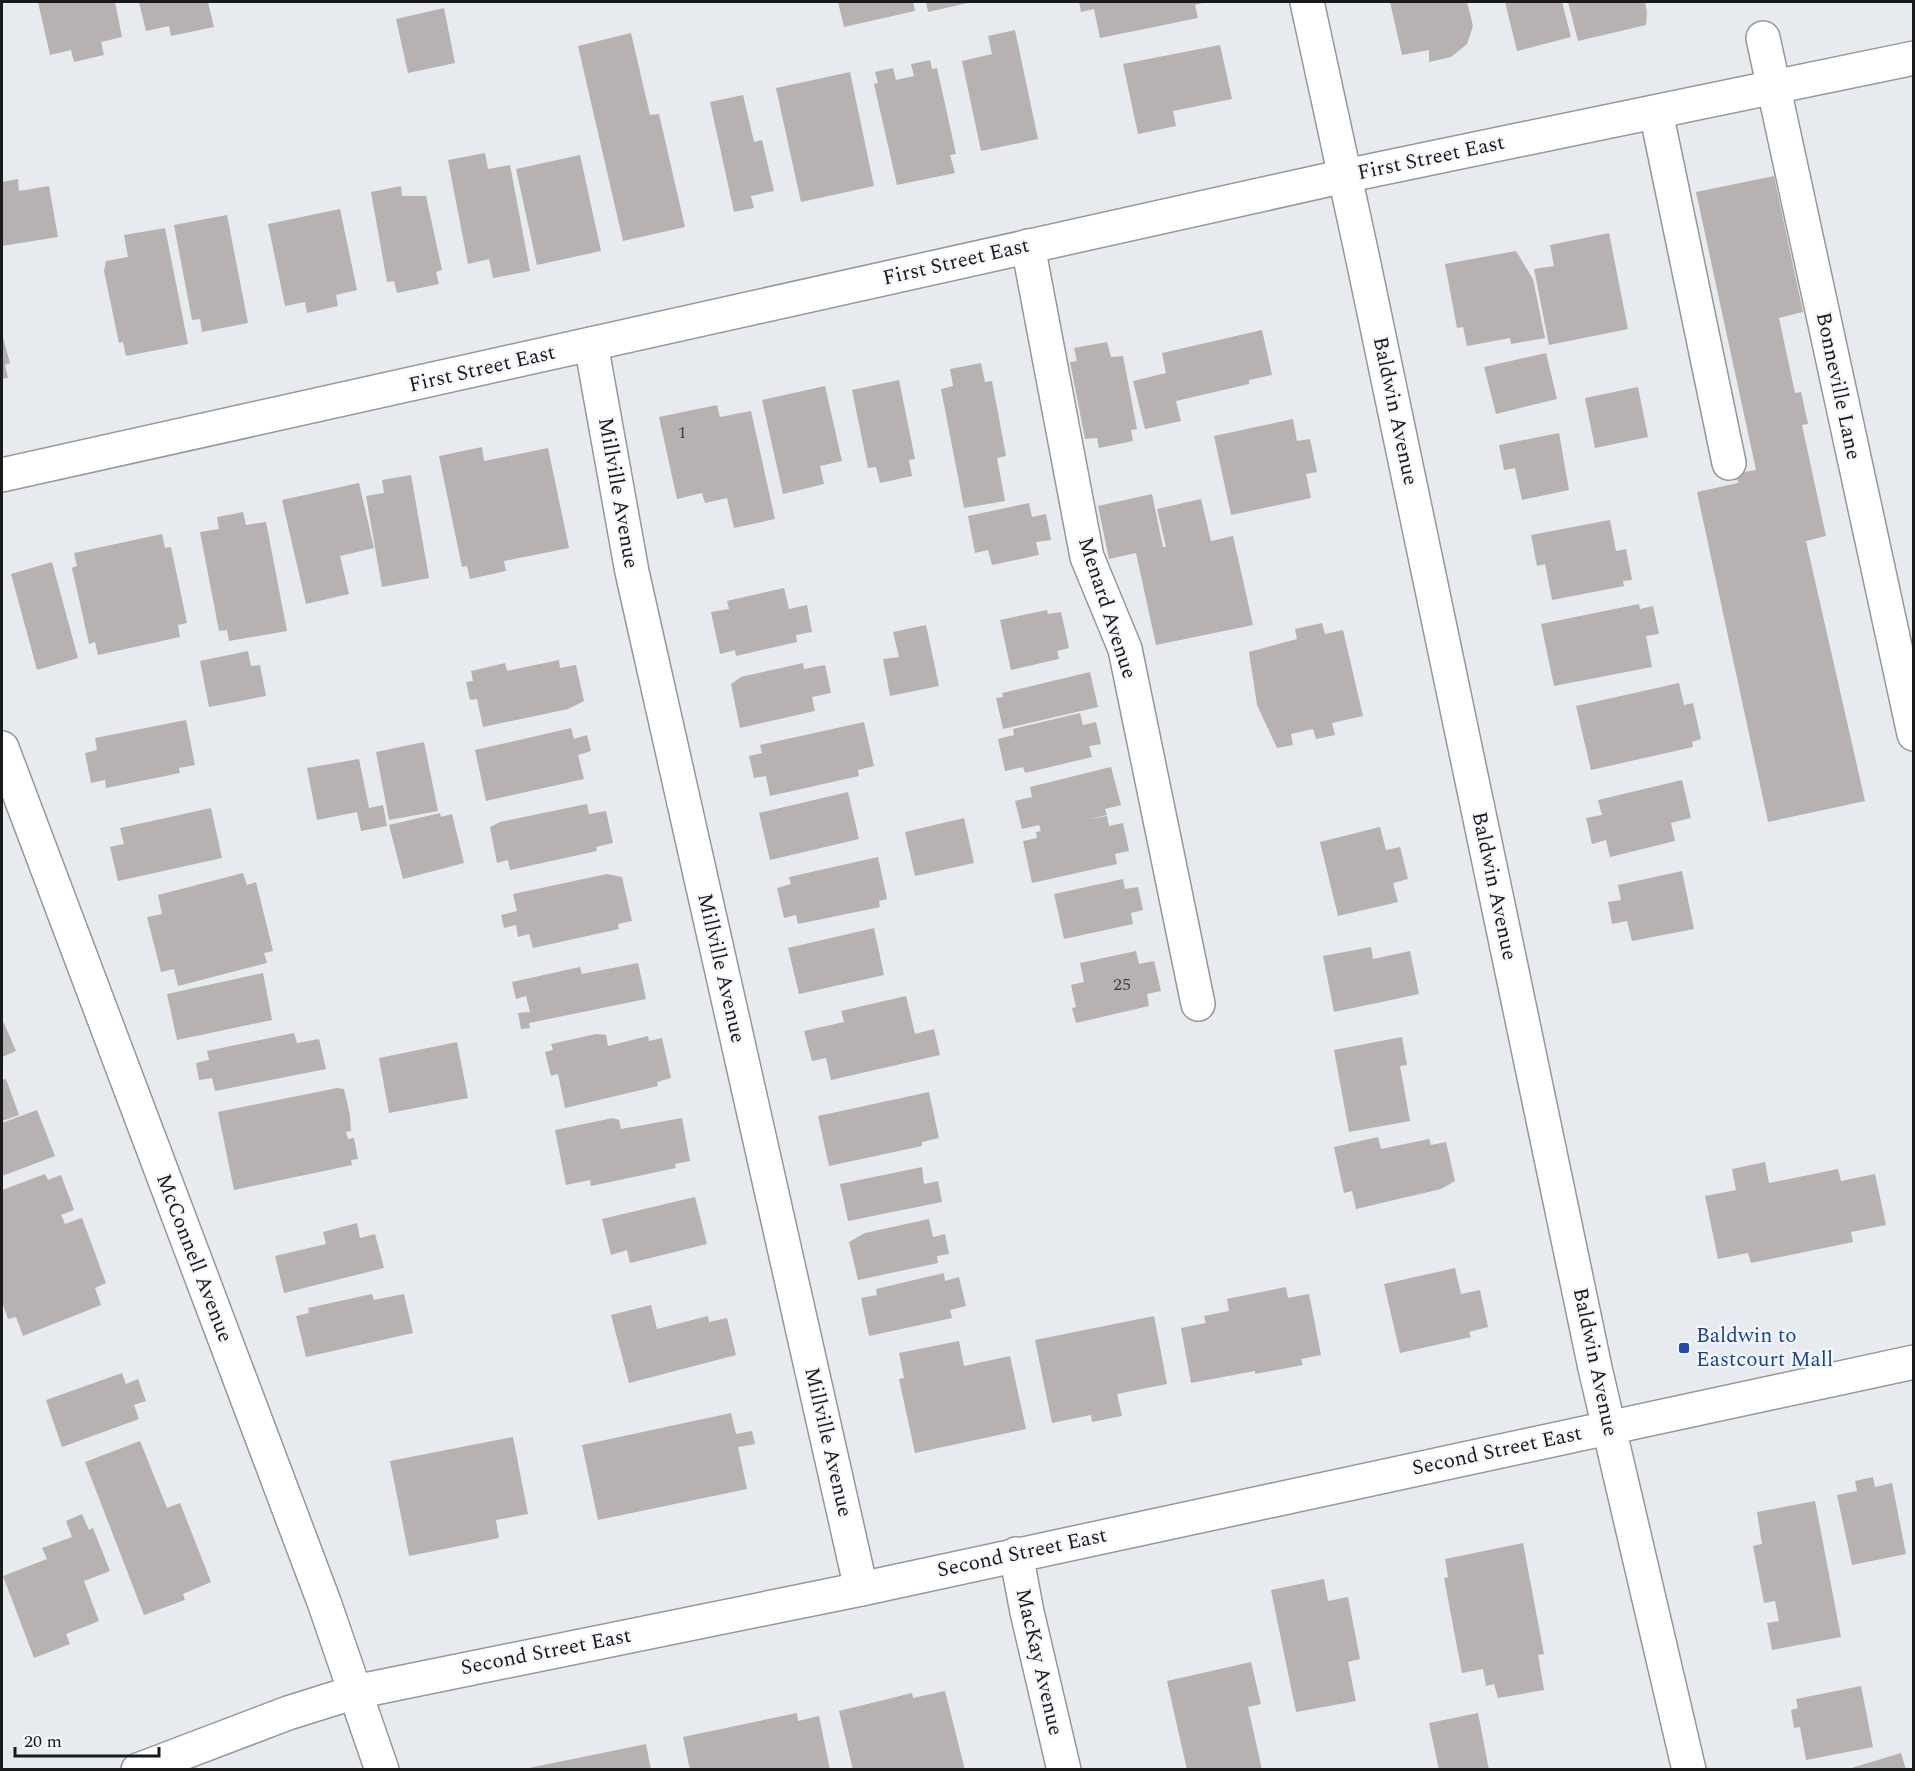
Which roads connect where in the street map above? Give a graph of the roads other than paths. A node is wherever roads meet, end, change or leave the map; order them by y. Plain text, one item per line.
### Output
1 (1306, 2) edge
2 (1763, 38) dead end
3 (1914, 58) edge
4 (1773, 87) junction
5 (1656, 112) junction
6 (1345, 176) junction
7 (1028, 246) junction
8 (591, 344) junction
9 (1729, 463) dead end
10 (2, 475) edge
11 (1914, 734) edge
12 (2, 748) edge
13 (1198, 1004) dead end
14 (1914, 1362) edge
15 (1609, 1427) junction
16 (1016, 1554) junction
17 (861, 1589) junction
18 (355, 1692) junction
19 (138, 1770) edge
20 (382, 1770) edge
21 (1064, 1770) edge
22 (1689, 1770) edge

1 - 6 street, Baldwin Avenue
2 - 4 street, Bonneville Lane
3 - 4 street, First Street East
4 - 5 street, First Street East
4 - 11 street, Bonneville Lane
5 - 6 street, First Street East
5 - 9 street
6 - 7 street, First Street East
6 - 15 street, Baldwin Avenue
7 - 8 street, First Street East
7 - 13 street, Menard Avenue
8 - 10 street, First Street East
8 - 17 street, Millville Avenue
12 - 18 street, McConnell Avenue
14 - 15 street, Second Street East
15 - 16 street, Second Street East
15 - 22 street, Baldwin Avenue
16 - 17 street, Second Street East
16 - 21 street, MacKay Avenue
17 - 18 street, Second Street East
18 - 19 street, Second Street East
18 - 20 street, McConnell Avenue

